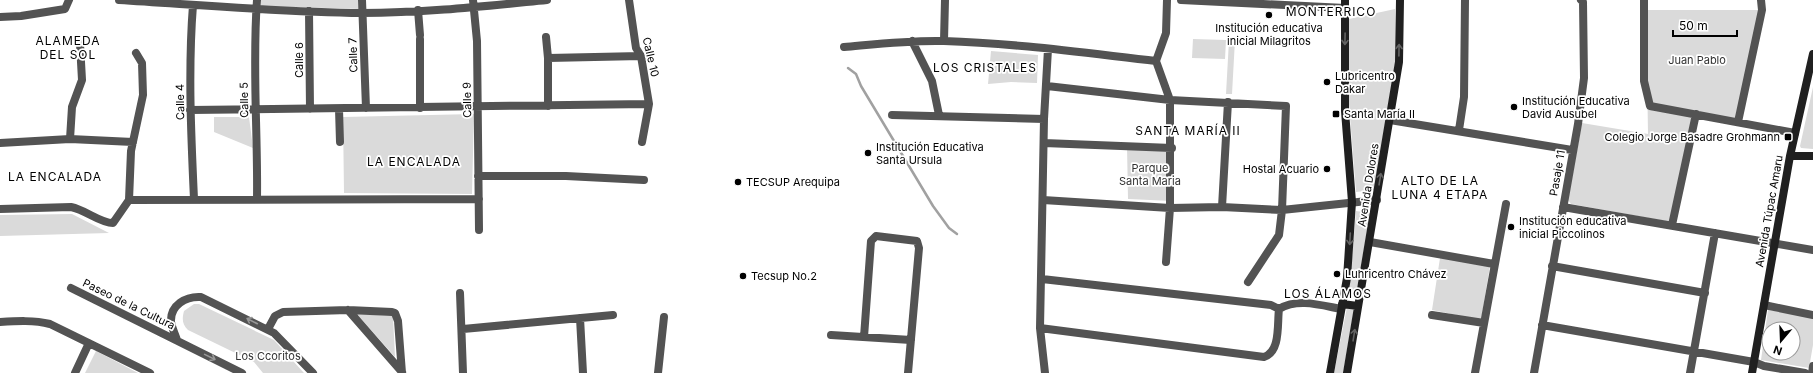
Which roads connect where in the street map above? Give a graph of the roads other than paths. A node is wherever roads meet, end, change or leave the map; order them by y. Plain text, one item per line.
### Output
1 (69, 0) edge
2 (119, 0) edge
3 (257, 0) edge
4 (362, 0) edge
5 (547, 0) edge
6 (629, 0) edge
7 (945, 0) edge
8 (1167, 0) edge
9 (1181, 0) edge
10 (1400, 0) edge
11 (1465, 0) edge
12 (1581, 0) edge
13 (1644, 0) edge
14 (1761, 0) edge
15 (1224, 1) edge
16 (1270, 2) edge
17 (473, 4) edge
18 (1345, 4) edge
19 (193, 5) junction
20 (256, 9) junction
21 (418, 10) junction
22 (309, 11) junction
23 (363, 13) junction
24 (0, 17) edge
25 (546, 37) dead end
26 (912, 41) junction
27 (944, 41) junction
28 (80, 44) dead end
29 (844, 47) dead end
30 (1048, 49) junction
31 (136, 53) dead end
32 (1813, 54) edge
33 (641, 56) junction
34 (548, 58) junction
35 (1156, 61) junction
36 (1047, 86) junction
37 (1170, 100) junction
38 (1228, 102) junction
39 (649, 104) junction
40 (548, 106) junction
41 (478, 107) junction
42 (366, 108) junction
43 (420, 108) junction
44 (310, 109) junction
45 (338, 109) junction
46 (190, 110) junction
47 (254, 110) junction
48 (892, 114) dead end
49 (1696, 114) junction
50 (939, 115) junction
51 (1044, 119) junction
52 (1390, 120) junction
53 (1738, 122) junction
54 (1459, 130) junction
55 (1795, 133) junction
56 (70, 139) junction
57 (133, 142) junction
58 (340, 142) dead end
59 (642, 142) dead end
60 (0, 143) edge
61 (1044, 143) junction
62 (1172, 148) junction
63 (1572, 150) junction
64 (1790, 156) junction
65 (1813, 156) edge
66 (478, 176) junction
67 (644, 180) dead end
68 (194, 199) junction
69 (257, 199) junction
70 (129, 200) junction
71 (479, 200) junction
72 (1043, 200) junction
73 (1377, 200) junction
74 (1352, 202) junction
75 (1506, 204) dead end
76 (1222, 207) junction
77 (1563, 207) junction
78 (0, 208) edge
79 (1170, 208) junction
80 (1282, 210) junction
81 (1672, 225) junction
82 (479, 230) dead end
83 (1715, 232) junction
84 (1370, 242) junction
85 (1775, 244) junction
86 (1813, 250) edge
87 (1166, 262) dead end
88 (1494, 264) junction
89 (1552, 266) junction
90 (1042, 279) junction
91 (1248, 282) dead end
92 (71, 288) dead end
93 (1705, 292) junction
94 (460, 293) dead end
95 (1764, 305) junction
96 (1342, 306) junction
97 (1358, 306) junction
98 (1279, 309) junction
99 (348, 310) junction
100 (1432, 314) dead end
101 (1813, 314) edge
102 (613, 315) dead end
103 (664, 317) dead end
104 (580, 318) junction
105 (0, 322) edge
106 (1484, 323) junction
107 (1542, 325) junction
108 (1040, 328) junction
109 (268, 329) junction
110 (463, 329) junction
111 (831, 335) dead end
112 (864, 337) junction
113 (177, 340) junction
114 (911, 340) junction
115 (89, 343) junction
116 (1694, 351) junction
117 (1754, 362) junction
118 (1813, 366) edge
119 (75, 373) edge
120 (150, 373) edge
121 (242, 373) edge
122 (313, 373) edge
123 (402, 373) edge
124 (463, 373) edge
125 (583, 373) edge
126 (658, 373) edge
127 (908, 373) edge
128 (1045, 373) edge
129 (1330, 373) edge
130 (1347, 373) edge
131 (1475, 373) edge
132 (1534, 373) edge
133 (1690, 373) edge
134 (1752, 373) edge
135 (1805, 373) edge
136 (1812, 373) edge

1 - 24 street
2 - 19 street
3 - 20 street, Calle 5
4 - 23 street, Calle 7
5 - 17 street
6 - 33 street, Calle 10
7 - 27 street
8 - 35 street
9 - 15 street
52 -> 10 main road, Avenida Dolores
11 - 54 street
12 - 63 street, Pasaje 11
13 - 49 street
14 - 53 street
15 - 16 street
16 - 18 street
17 - 21 street
17 - 41 street, Calle 9
18 -> 74 main road, Avenida Dolores
19 - 20 street
19 - 46 street, Calle 4
20 - 22 street
20 - 47 street, Calle 5
21 - 23 street
21 - 43 street
22 - 23 street
22 - 44 street, Calle 6
23 - 42 street, Calle 7
25 - 34 street
26 - 27 street
26 - 29 street
26 - 50 street
27 - 30 street
28 - 56 street
30 - 35 street
30 - 36 street
31 - 57 street
32 - 55 main road, Avenida Túpac Amaru
33 - 34 street
33 - 39 street, Calle 10
34 - 40 street
35 - 37 street
36 - 37 street
36 - 51 street
37 - 38 street
37 - 62 street
38 - 76 street
38 - 80 street
39 - 40 street
39 - 59 street, Calle 10
40 - 41 street
41 - 43 street
41 - 66 street, Calle 9
42 - 43 street
42 - 45 street
44 - 45 street
44 - 47 street
45 - 58 street
46 - 47 street
46 - 68 street, Calle 4
47 - 69 street, Calle 5
48 - 50 street
49 - 53 street
49 - 81 street
50 - 51 street
51 - 61 street
52 - 54 street
73 -> 52 main road, Avenida Dolores
53 - 55 street
54 - 63 street
55 - 64 main road, Avenida Túpac Amaru
56 - 57 street
56 - 60 street
57 - 70 street
61 - 62 street
61 - 72 street
62 - 79 street
63 - 77 street, Pasaje 11
64 - 65 main road
64 - 85 main road, Avenida Túpac Amaru
66 - 67 street
66 - 71 street, Calle 9
68 - 69 street
68 - 70 street
69 - 71 street
70 - 78 street
71 - 82 street, Calle 9
72 - 79 street
72 - 90 street
73 - 74 street
73 - 84 main road, Avenida Dolores
74 - 80 street
74 -> 96 main road, Avenida Dolores
75 - 88 street
76 - 79 street
76 - 80 street
77 - 81 street
77 - 89 street, Pasaje 11
79 - 87 street
80 - 91 street
81 - 83 street
83 - 85 street
83 - 93 street
84 - 88 street
84 - 97 main road, Avenida Dolores
85 - 86 street
85 - 95 main road, Avenida Túpac Amaru
88 - 106 street
89 - 93 street
89 - 107 street, Pasaje 11
90 - 98 street
90 - 108 street
92 - 113 street, Paseo de la Cultura
93 - 116 street
94 - 110 street
95 - 101 street
95 - 117 main road, Avenida Túpac Amaru
96 - 97 main road
96 - 98 street
96 - 129 main road, Avenida Dolores
130 -> 97 main road, Avenida Dolores
98 - 108 street
99 - 109 street
99 - 123 street
99 - 123 street
100 - 106 street
102 - 104 street
103 - 126 street
104 - 110 street
104 - 125 street
105 - 115 street
106 - 131 street
107 - 116 street
107 - 132 street, Pasaje 11
108 - 128 street
109 -> 113 street
109 - 122 street
110 - 124 street
111 - 112 street
112 - 114 street
112 - 114 street
113 -> 121 street, Paseo de la Cultura
114 - 127 street
115 - 119 street
115 - 120 street
116 - 117 street
116 - 133 street
117 - 134 main road, Avenida Túpac Amaru
117 - 135 street
118 - 136 street

